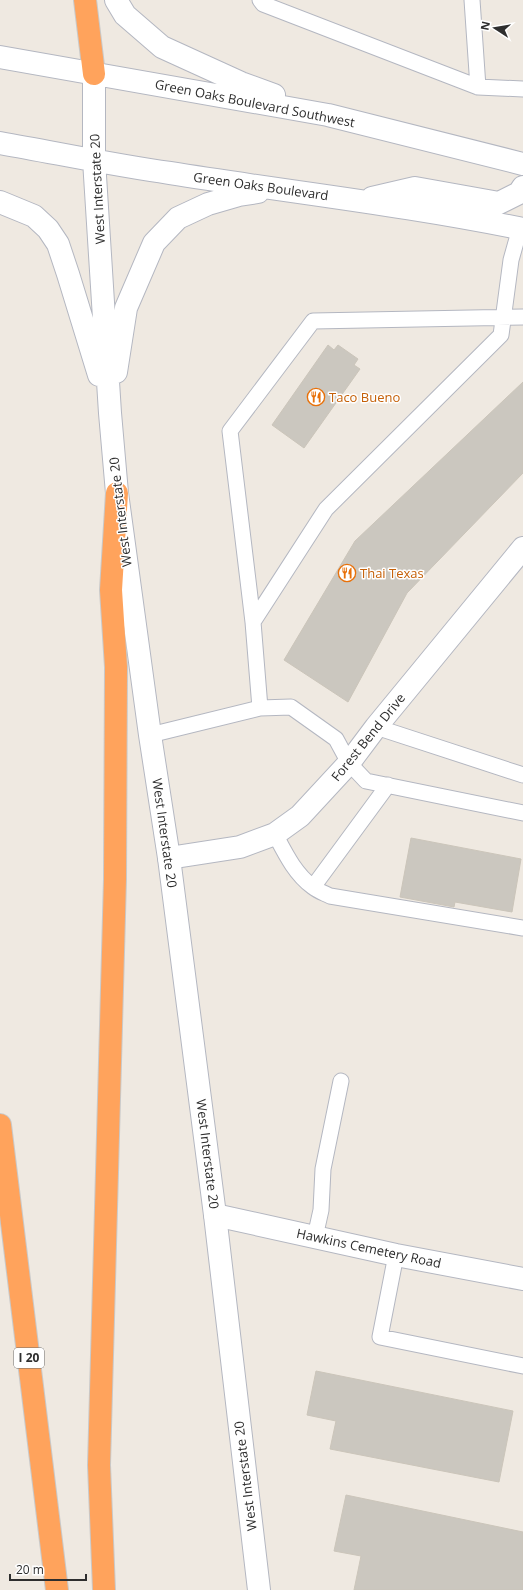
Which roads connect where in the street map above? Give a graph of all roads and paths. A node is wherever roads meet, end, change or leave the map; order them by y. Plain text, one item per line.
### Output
1 (84, 0) edge
2 (116, 0) edge
3 (260, 0) edge
4 (472, 0) edge
5 (0, 57) edge
6 (94, 74) junction
7 (478, 87) junction
8 (523, 88) edge
9 (328, 115) junction
10 (0, 143) edge
11 (94, 160) junction
12 (515, 163) edge
13 (523, 187) edge
14 (307, 193) junction
15 (363, 200) junction
16 (0, 202) edge
17 (522, 227) edge
18 (523, 316) edge
19 (503, 317) junction
20 (110, 413) junction
21 (117, 493) junction
22 (523, 548) edge
23 (253, 622) junction
24 (260, 708) junction
25 (376, 727) junction
26 (150, 735) junction
27 (349, 764) junction
28 (523, 775) edge
29 (388, 785) junction
30 (523, 813) edge
31 (275, 834) junction
32 (169, 858) junction
33 (313, 888) junction
34 (523, 928) edge
35 (341, 1081) dead end
36 (0, 1125) edge
37 (216, 1215) junction
38 (315, 1237) junction
39 (396, 1255) junction
40 (523, 1279) edge
41 (523, 1366) edge
42 (57, 1590) edge
43 (104, 1590) edge
44 (258, 1590) edge

1 - 6 highway
2 - 9 main road
3 - 7 lane
4 - 7 lane
5 - 6 main road, Green Oaks Boulevard Southwest
6 - 9 main road, Green Oaks Boulevard Southwest
6 - 11 main road, West Interstate 20
7 - 8 lane
9 - 12 main road, Green Oaks Boulevard Southwest
10 - 11 main road, Green Oaks Boulevard
11 - 14 main road, Green Oaks Boulevard
11 - 20 main road, West Interstate 20
13 - 15 main road
14 - 15 main road, Green Oaks Boulevard
14 - 20 main road
15 - 17 main road, Green Oaks Boulevard
16 - 20 main road
17 - 19 lane
18 - 19 lane
19 - 23 lane
19 - 23 lane
20 - 21 main road, West Interstate 20
21 - 26 main road, West Interstate 20
21 - 43 highway
22 - 25 main road, Forest Bend Drive
23 - 24 lane
24 - 26 lane
24 - 27 lane
25 - 27 main road, Forest Bend Drive
25 - 28 lane
26 - 32 main road, West Interstate 20
27 - 29 lane
27 - 31 main road, Forest Bend Drive
29 - 30 lane
29 - 33 lane
31 - 32 main road, Forest Bend Drive
31 - 33 lane
32 - 37 main road, West Interstate 20
33 - 34 lane
35 - 38 lane
36 - 42 highway, I 20
37 - 38 main road, Hawkins Cemetery Road
37 - 44 main road, West Interstate 20
38 - 39 main road, Hawkins Cemetery Road
39 - 40 main road, Hawkins Cemetery Road
39 - 41 lane

